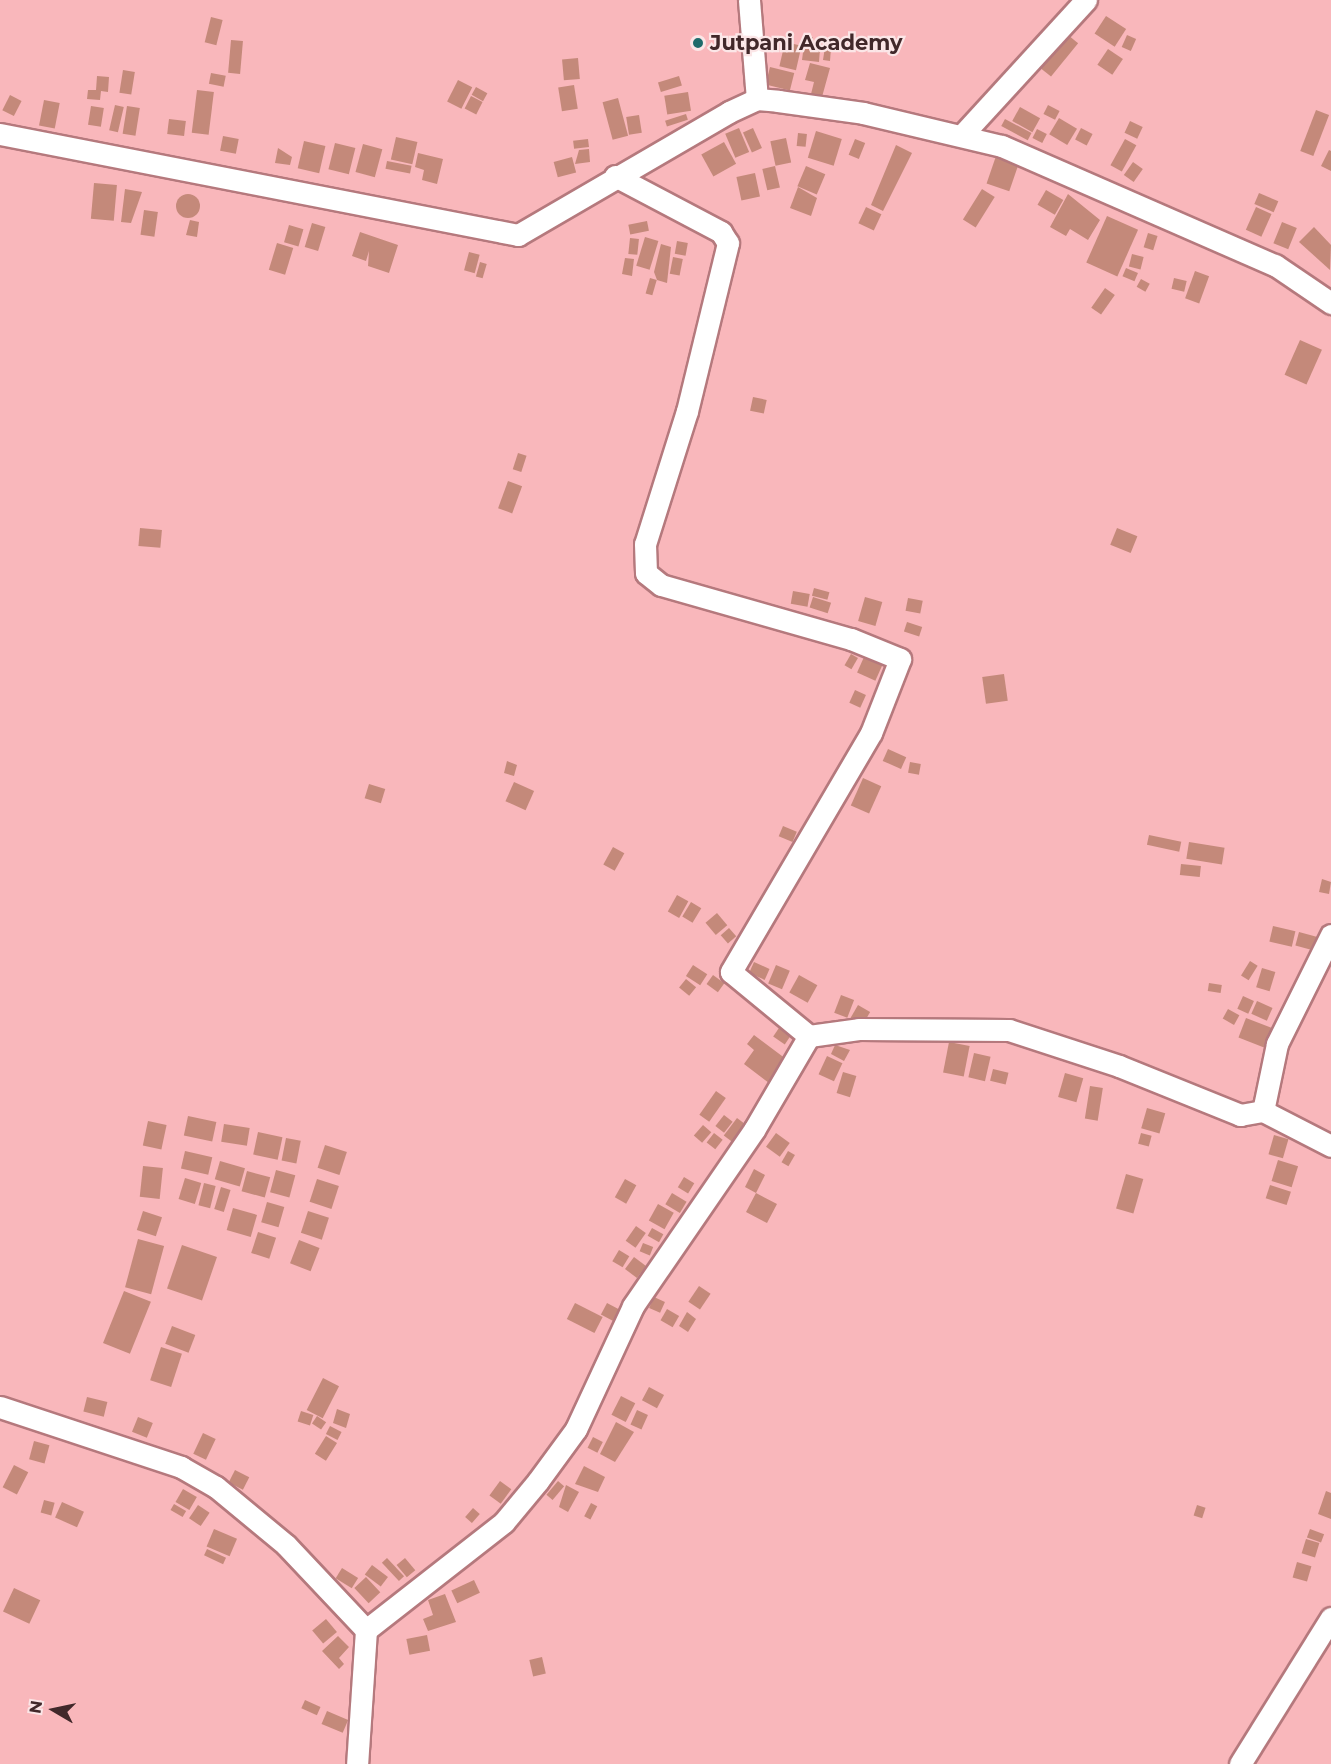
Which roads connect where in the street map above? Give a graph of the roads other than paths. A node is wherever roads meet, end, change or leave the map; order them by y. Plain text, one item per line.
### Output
1 (749, 0) edge
2 (1086, 0) edge
3 (757, 99) junction
4 (0, 134) edge
5 (963, 134) junction
6 (615, 176) junction
7 (1331, 303) edge
8 (1331, 935) edge
9 (809, 1036) junction
10 (1263, 1111) junction
11 (1331, 1146) edge
12 (0, 1407) edge
13 (1331, 1618) edge
14 (366, 1630) junction
15 (357, 1764) edge
16 (1240, 1764) edge

1 - 3 street
2 - 5 street
3 - 5 street
3 - 6 street
4 - 6 street
5 - 7 street
6 - 9 street
8 - 10 street
9 - 10 street
9 - 14 street
10 - 11 street
12 - 14 street
13 - 16 street
14 - 15 street

